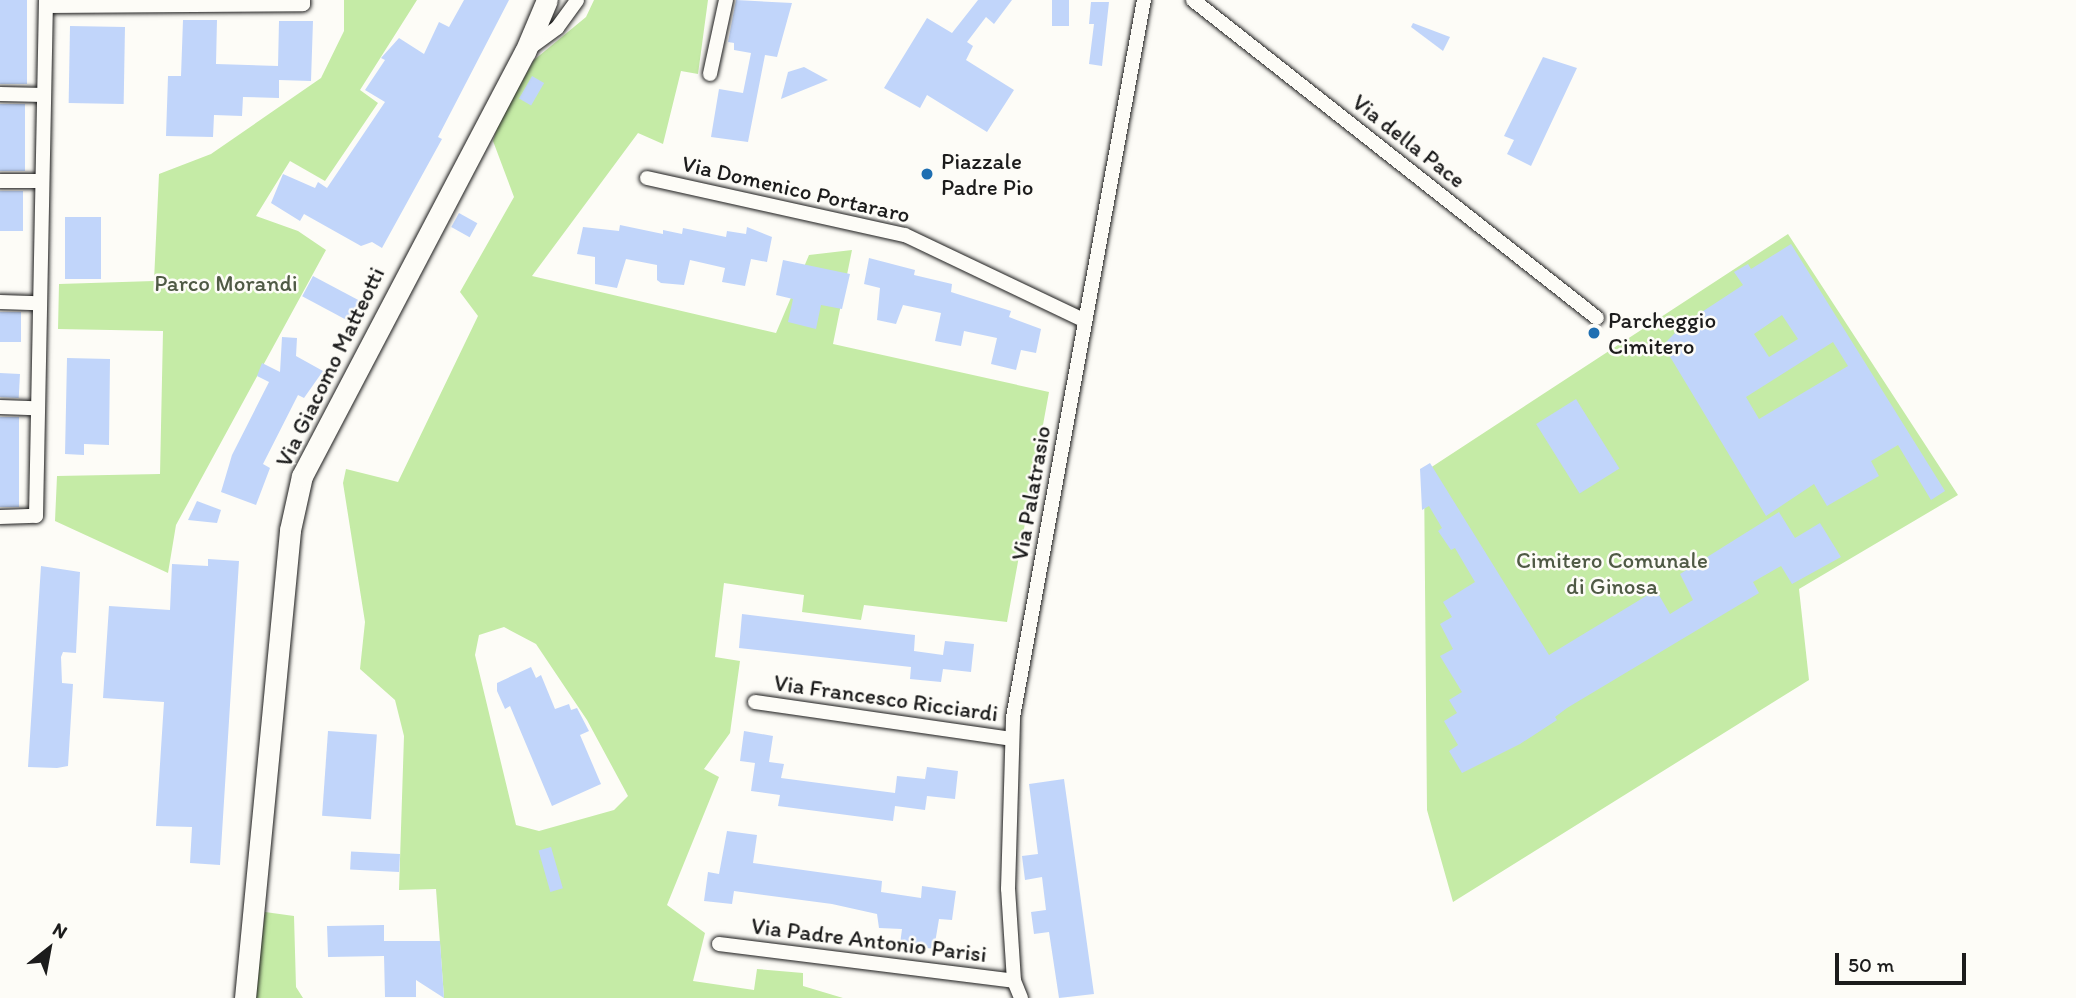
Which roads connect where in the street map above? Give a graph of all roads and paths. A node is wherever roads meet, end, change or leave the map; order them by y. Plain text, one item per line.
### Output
1 (303, 0) edge
2 (547, 0) edge
3 (578, 0) edge
4 (726, 0) edge
5 (1144, 0) edge
6 (1193, 0) edge
7 (46, 3) edge
8 (179, 3) edge
9 (524, 52) junction
10 (710, 74) dead end
11 (0, 94) edge
12 (44, 95) junction
13 (647, 178) dead end
14 (0, 181) edge
15 (41, 181) junction
16 (0, 302) edge
17 (38, 303) junction
18 (1597, 318) dead end
19 (1085, 321) junction
20 (0, 407) edge
21 (35, 408) junction
22 (0, 517) edge
23 (755, 702) dead end
24 (1011, 739) junction
25 (719, 944) dead end
26 (1014, 981) junction
27 (245, 998) edge
28 (1021, 998) edge

1 - 8 street
2 - 9 street, Via Giacomo Matteotti
3 - 9 street
4 - 10 street
5 - 19 street, Via Palatrasio
6 - 18 street, Via della Pace
7 - 8 street
7 - 12 street
9 - 27 street, Via Giacomo Matteotti
11 - 12 street
12 - 15 street
13 - 19 street, Via Domenico Portararo
14 - 15 street
15 - 17 street
16 - 17 street
17 - 21 street
19 - 24 street, Via Palatrasio
20 - 21 street
21 - 22 street
23 - 24 street, Via Francesco Ricciardi
24 - 26 street, Via Palatrasio
25 - 26 street, Via Padre Antonio Parisi
26 - 28 street, Via Palatrasio

